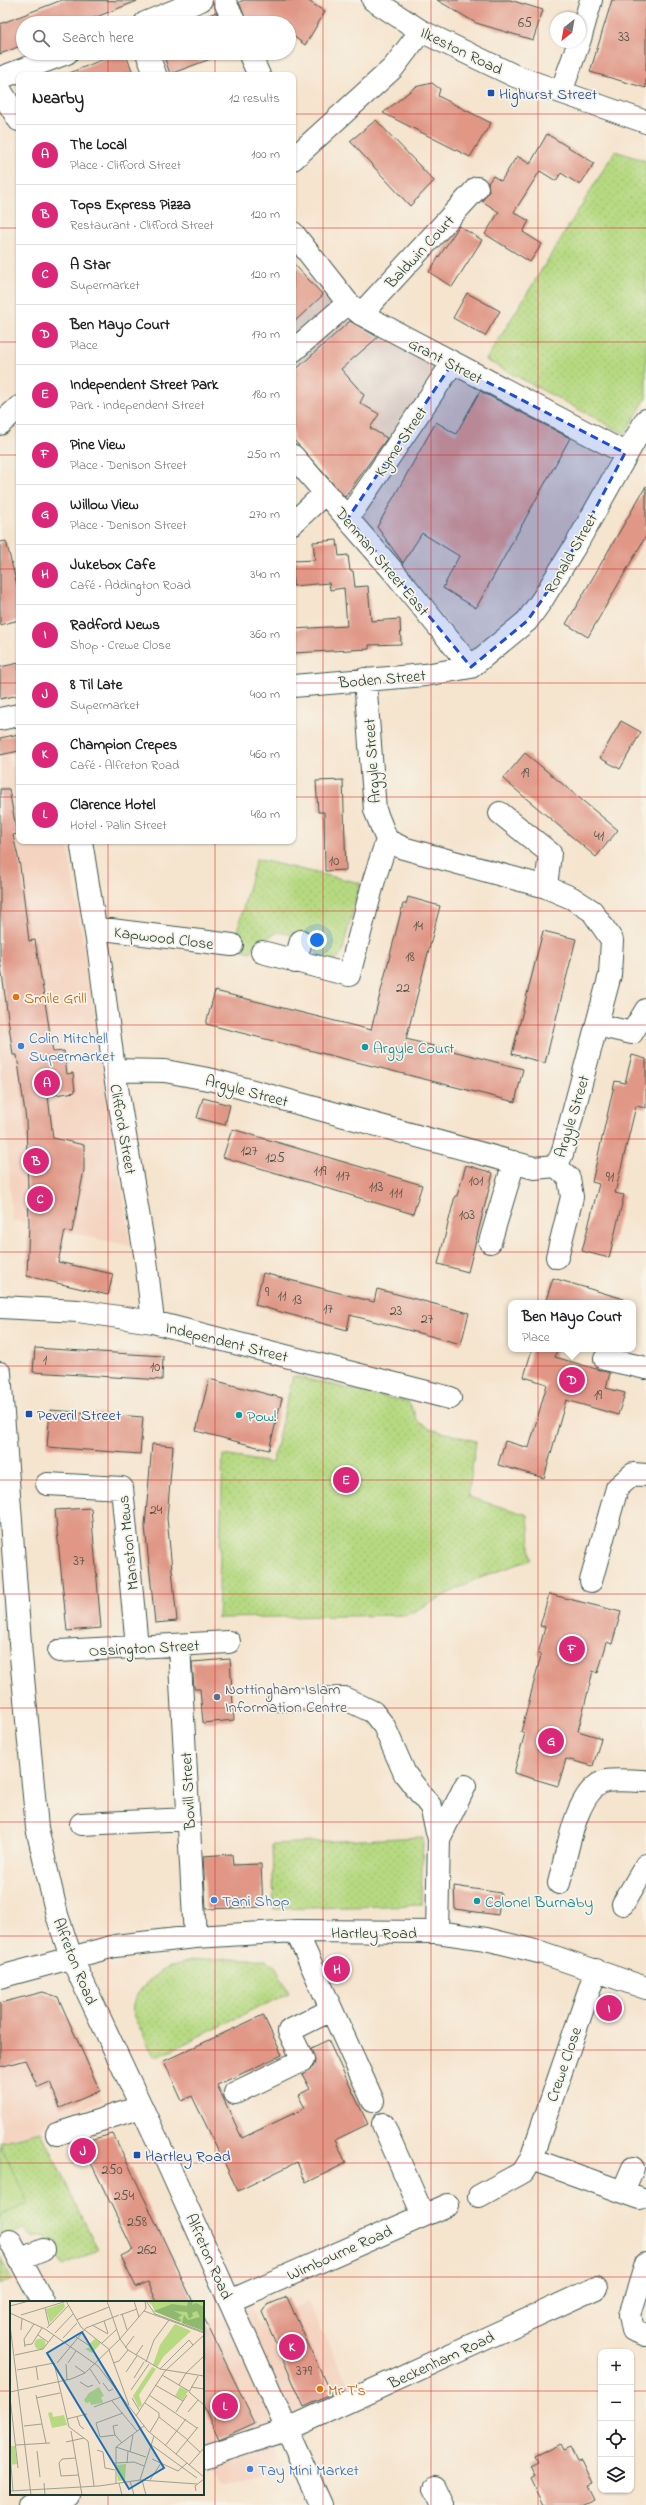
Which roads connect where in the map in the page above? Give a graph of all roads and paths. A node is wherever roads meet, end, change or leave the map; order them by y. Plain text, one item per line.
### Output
1 (201, 0) edge
2 (224, 0) edge
3 (591, 0) edge
4 (386, 4) edge
5 (162, 16) edge
6 (232, 16) edge
7 (586, 19) edge
8 (421, 31) junction
9 (577, 48) edge
10 (48, 60) edge
11 (150, 60) edge
12 (252, 60) edge
13 (16, 72) edge
14 (16, 72) edge
15 (154, 72) edge
16 (258, 72) edge
17 (0, 78) edge
18 (0, 90) edge
19 (561, 92) junction
20 (16, 115) edge
21 (646, 122) edge
22 (296, 155) edge
23 (477, 188) dead end
24 (296, 237) edge
25 (354, 308) junction
26 (296, 349) edge
27 (452, 364) junction
28 (16, 410) edge
29 (646, 420) edge
30 (0, 424) edge
31 (626, 453) junction
32 (296, 459) edge
33 (325, 493) junction
34 (348, 518) junction
35 (296, 520) edge
36 (471, 667) junction
37 (365, 680) junction
38 (296, 686) edge
39 (16, 716) edge
40 (0, 719) edge
41 (500, 813) dead end
42 (387, 840) junction
43 (81, 844) edge
44 (546, 887) junction
45 (95, 928) junction
46 (301, 941) dead end
47 (232, 945) dead end
48 (262, 952) dead end
49 (295, 962) junction
50 (646, 1010) edge
51 (597, 1025) junction
52 (114, 1070) junction
53 (514, 1162) junction
54 (556, 1166) junction
55 (490, 1242) dead end
56 (558, 1257) dead end
57 (0, 1307) edge
58 (153, 1322) junction
59 (605, 1359) dead end
60 (643, 1361) edge
61 (0, 1373) edge
62 (450, 1398) dead end
63 (646, 1475) edge
64 (47, 1484) dead end
65 (591, 1581) dead end
66 (229, 1642) dead end
67 (179, 1645) junction
68 (138, 1647) junction
69 (59, 1651) dead end
70 (279, 1700) dead end
71 (645, 1780) edge
72 (465, 1786) dead end
73 (189, 1819) junction
74 (81, 1824) dead end
75 (439, 1839) junction
76 (646, 1865) edge
77 (559, 1884) dead end
78 (623, 1904) dead end
79 (296, 1931) junction
80 (437, 1932) junction
81 (195, 1936) junction
82 (71, 1957) junction
83 (596, 1970) junction
84 (0, 1977) edge
85 (646, 1988) edge
86 (331, 2010) junction
87 (235, 2093) dead end
88 (373, 2101) dead end
89 (141, 2107) junction
90 (383, 2124) dead end
91 (57, 2134) dead end
92 (531, 2159) junction
93 (633, 2168) dead end
94 (479, 2196) dead end
95 (448, 2206) dead end
96 (423, 2215) junction
97 (10, 2241) dead end
98 (43, 2250) dead end
99 (20, 2260) junction
100 (646, 2264) edge
101 (596, 2288) dead end
102 (41, 2301) edge
103 (230, 2301) junction
104 (646, 2335) edge
105 (286, 2430) junction
106 (204, 2457) edge
107 (64, 2495) edge
108 (29, 2505) edge
109 (321, 2505) edge

1 - 5 street
2 - 6 street
3 - 7 street
4 - 8 street, Ilkeston Road
8 - 19 street, Ilkeston Road
8 - 22 street
9 - 19 street
10 - 14 street
11 - 15 street
12 - 16 street
13 - 17 street
18 - 20 street
19 - 21 street, Ilkeston Road
23 - 25 street, Baldwin Court
24 - 25 street, Grant Street
25 - 26 street, Baldwin Court
25 - 27 street, Grant Street
27 - 31 street, Grant Street
27 - 34 street, Kyme Street
28 - 30 street
29 - 31 street, Ronald Street
31 - 36 street, Ronald Street
32 - 33 street, Denman Street East
33 - 34 street, Denman Street East
33 - 35 street
34 - 36 street, Denman Street East
36 - 37 street, Boden Street
37 - 38 street, Boden Street
37 - 42 street, Argyle Street
39 - 40 street
41 - 44 street
42 - 44 street, Argyle Street
42 - 49 street
43 - 45 street, Clifford Street
44 - 51 street, Argyle Street
45 - 47 street, Kapwood Close
45 - 52 street, Clifford Street
46 - 49 street
48 - 49 street
50 - 51 street
51 - 54 street, Argyle Street
52 - 53 street, Argyle Street
52 - 58 street, Clifford Street
53 - 54 street, Argyle Street
53 - 55 street
54 - 56 street
57 - 58 street, Independent Street
58 - 62 street, Independent Street
59 - 60 street
61 - 82 street, Alfreton Road
63 - 65 street
64 - 68 street, Manston Mews
66 - 67 street, Ossington Street
67 - 68 street, Ossington Street
67 - 73 street, Bovill Street
68 - 69 street, Ossington Street
70 - 75 street
71 - 77 street
72 - 75 street
73 - 74 street
73 - 81 street, Bovill Street
75 - 80 street
76 - 78 street
79 - 80 street, Hartley Road
79 - 81 street, Hartley Road
79 - 86 street
80 - 83 street, Hartley Road
81 - 82 street, Hartley Road
82 - 84 street, Hartley Road
82 - 89 street, Alfreton Road
83 - 85 street, Hartley Road
83 - 92 street, Crewe Close
86 - 87 street
86 - 88 street
89 - 91 street
89 - 103 street, Alfreton Road
90 - 96 street
92 - 93 street
92 - 94 street, Crewe Close
95 - 96 street, Wimbourne Road
96 - 103 street, Wimbourne Road
97 - 99 street
98 - 99 street
99 - 102 street
100 - 104 street
101 - 105 street, Beckenham Road
103 - 105 street, Alfreton Road
105 - 106 street, Beckenham Road
105 - 109 street, Alfreton Road
107 - 108 street

